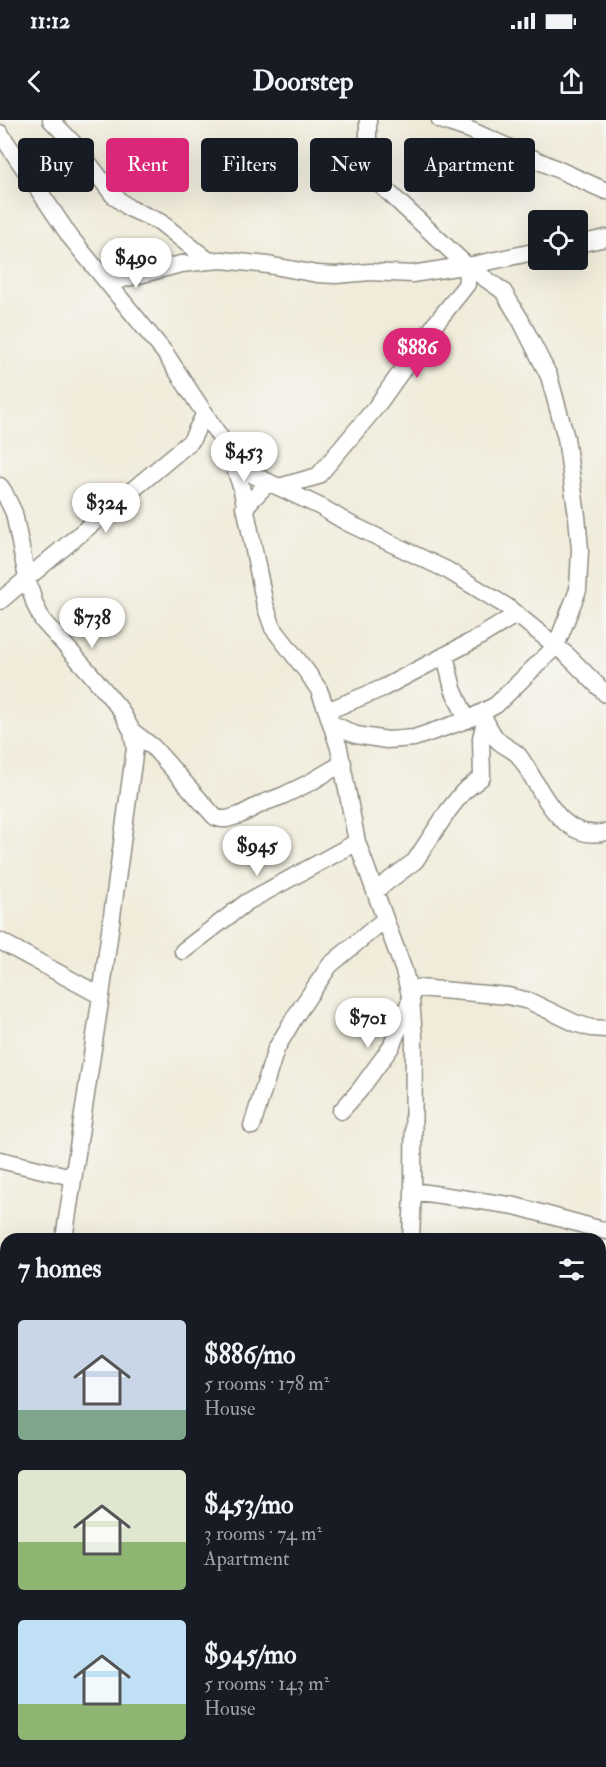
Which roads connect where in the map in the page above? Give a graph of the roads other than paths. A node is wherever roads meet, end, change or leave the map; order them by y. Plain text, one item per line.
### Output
1 (51, 120) edge
2 (368, 120) edge
3 (440, 120) edge
4 (0, 133) edge
5 (606, 191) edge
6 (606, 238) edge
7 (588, 242) edge
8 (528, 253) edge
9 (209, 261) junction
10 (470, 267) junction
11 (108, 283) junction
12 (205, 413) junction
13 (220, 436) junction
14 (191, 441) junction
15 (234, 466) junction
16 (318, 476) junction
17 (274, 485) junction
18 (0, 486) edge
19 (321, 507) junction
20 (244, 508) junction
21 (27, 578) junction
22 (0, 601) edge
23 (517, 614) junction
24 (556, 646) junction
25 (445, 655) junction
26 (606, 694) edge
27 (329, 717) junction
28 (478, 718) junction
29 (132, 731) junction
30 (356, 735) junction
31 (341, 756) junction
32 (606, 832) edge
33 (357, 842) junction
34 (375, 891) junction
35 (385, 919) junction
36 (0, 941) edge
37 (183, 951) dead end
38 (410, 993) junction
39 (101, 996) junction
40 (606, 1029) edge
41 (341, 1111) dead end
42 (252, 1126) dead end
43 (0, 1160) edge
44 (72, 1177) junction
45 (413, 1191) junction
46 (606, 1231) edge
47 (65, 1233) edge
48 (411, 1233) edge

1 - 9 street
2 - 10 street
3 - 5 street
4 - 11 street
6 - 7 street
8 - 10 street
9 - 10 street
9 - 11 street
10 - 16 street
10 - 24 street
11 - 12 street
12 - 13 street
12 - 14 street
13 - 14 street
13 - 15 street
14 - 21 street
15 - 17 street
15 - 20 street
16 - 17 street
16 - 19 street
17 - 19 street
17 - 20 street
18 - 21 street
19 - 23 street
20 - 27 street
21 - 22 street
21 - 29 street
23 - 24 street
23 - 25 street
24 - 26 street
24 - 28 street
25 - 27 street
25 - 28 street
27 - 30 street
27 - 31 street
28 - 30 street
28 - 32 street
28 - 34 street
29 - 31 street
29 - 39 street
30 - 31 street
31 - 33 street
33 - 34 street
33 - 37 street
34 - 35 street
35 - 38 street
35 - 42 street
36 - 39 street
38 - 40 street
38 - 41 street
38 - 45 street
39 - 44 street
43 - 44 street
44 - 47 street
45 - 46 street
45 - 48 street

